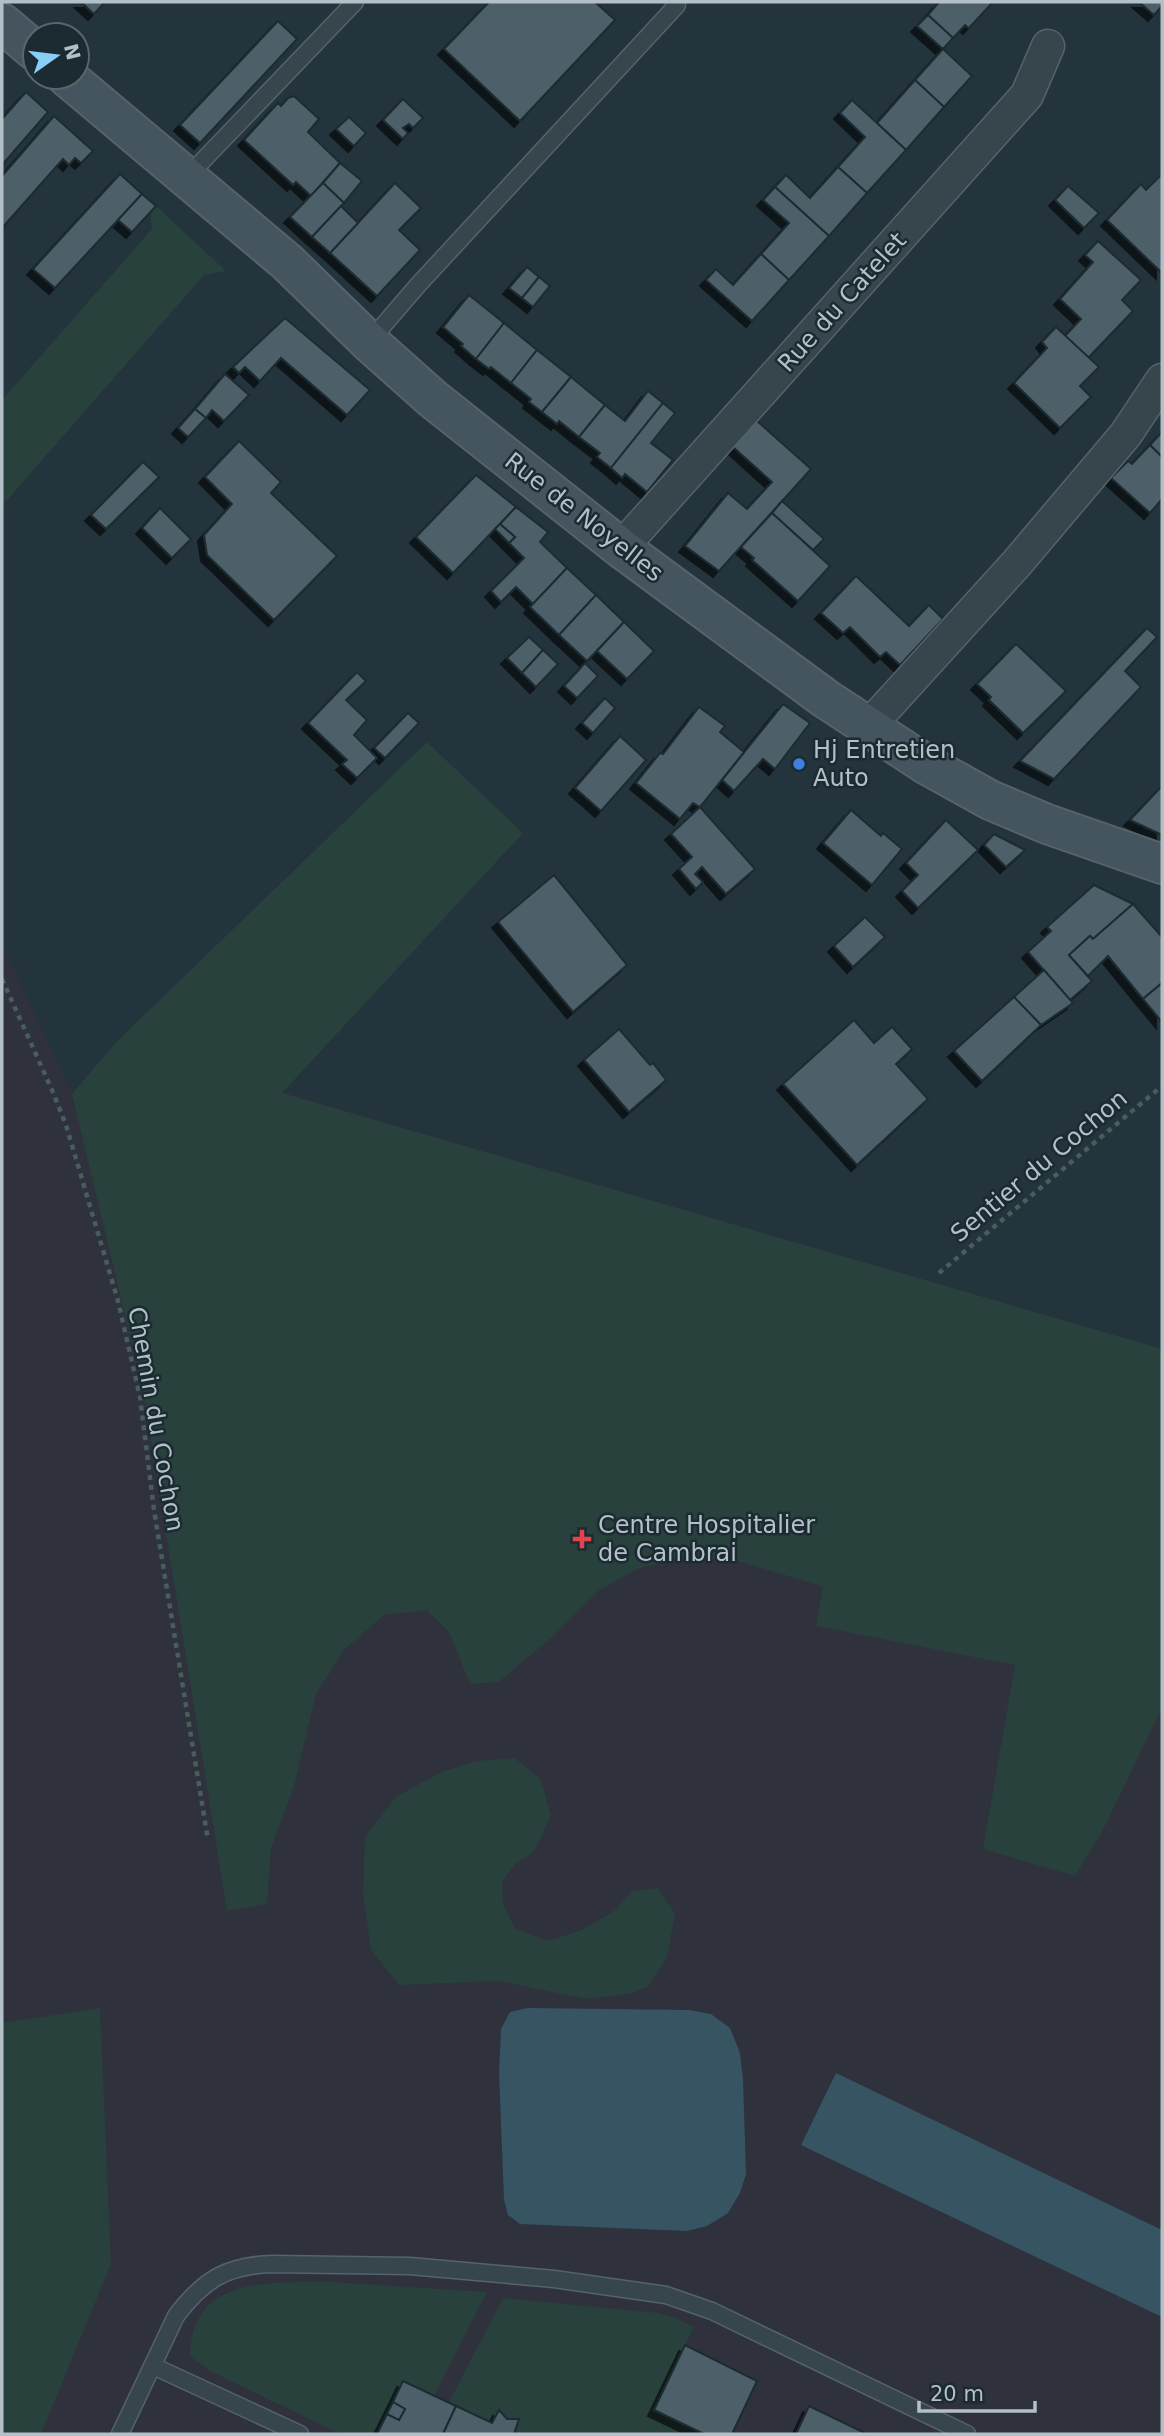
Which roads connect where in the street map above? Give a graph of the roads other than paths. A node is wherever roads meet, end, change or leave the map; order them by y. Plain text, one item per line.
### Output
1 (355, 2) edge
2 (674, 2) edge
3 (2, 23) edge
4 (21, 39) edge
5 (1048, 46) dead end
6 (83, 91) edge
7 (186, 177) junction
8 (369, 342) junction
9 (1162, 380) edge
10 (621, 548) junction
11 (868, 727) junction
12 (1162, 864) edge
13 (153, 2366) junction
14 (274, 2428) edge
15 (120, 2434) edge
16 (300, 2434) edge
17 (967, 2434) edge

1 - 7 lane
2 - 8 lane
3 - 4 street
5 - 10 street, Rue du Catelet
6 - 7 street, Rue de Noyelles
7 - 8 street, Rue de Noyelles
8 - 10 street, Rue de Noyelles
9 - 11 street
10 - 11 street, Rue de Noyelles
11 - 12 street, Rue de Noyelles
13 - 14 lane
13 - 15 lane
13 - 17 lane
14 - 16 lane

